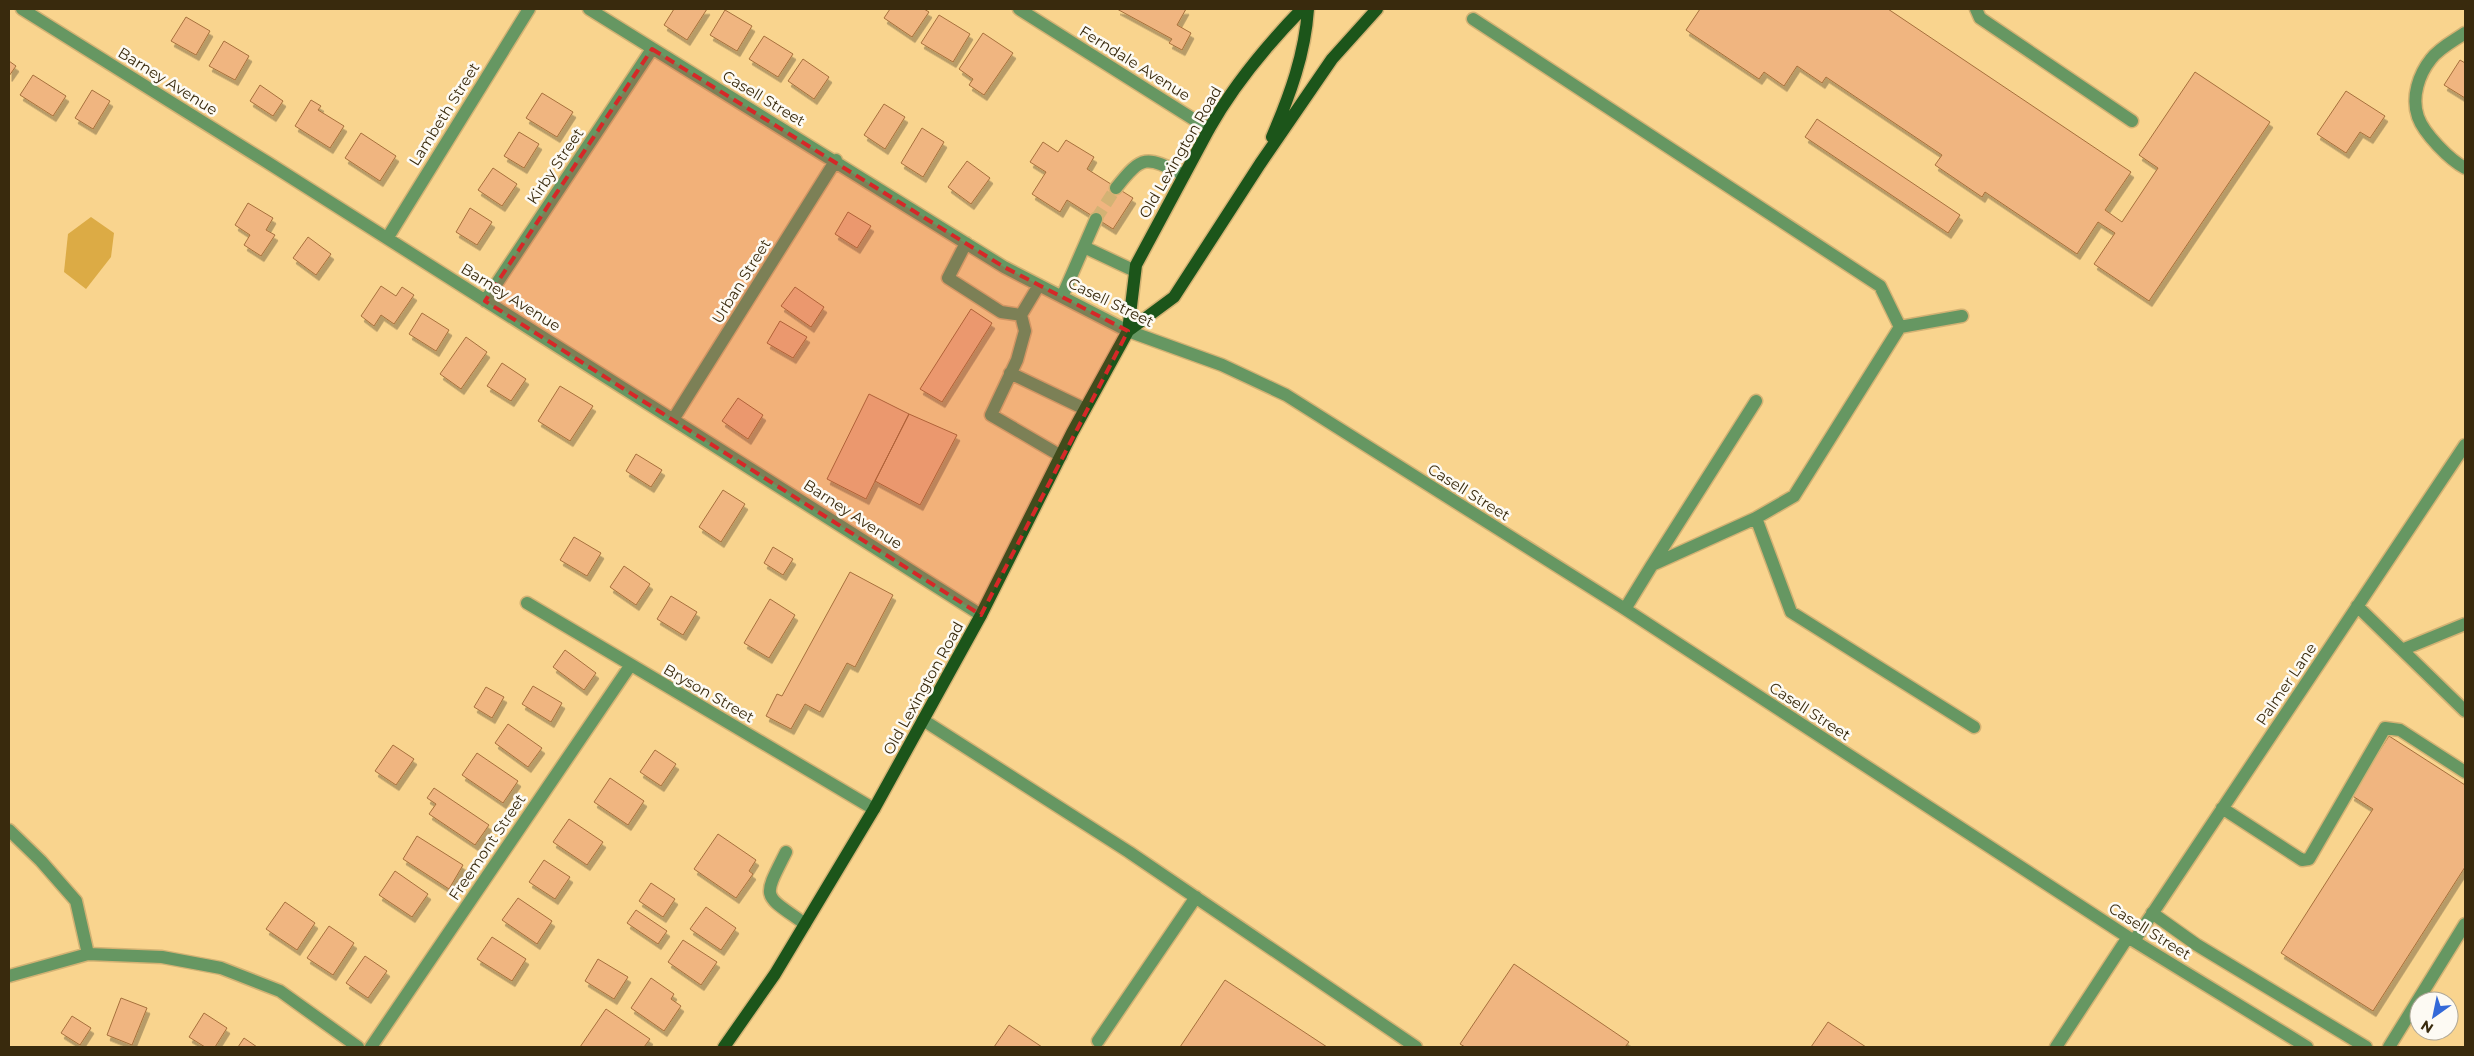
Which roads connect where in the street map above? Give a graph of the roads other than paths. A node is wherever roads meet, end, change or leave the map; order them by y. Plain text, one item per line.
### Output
1 (22, 9) edge
2 (529, 9) edge
3 (589, 9) edge
4 (1019, 9) edge
5 (1302, 9) edge
6 (1308, 9) edge
7 (1377, 9) edge
8 (1976, 9) edge
9 (1473, 19) dead end
10 (2465, 33) edge
11 (652, 49) junction
12 (2132, 121) dead end
13 (1209, 129) junction
14 (836, 160) junction
15 (1260, 164) junction
16 (2465, 168) edge
17 (1184, 175) junction
18 (1116, 188) tunnel mouth
19 (1096, 219) tunnel mouth
20 (388, 237) junction
21 (966, 243) junction
22 (1084, 247) junction
23 (1135, 271) junction
24 (1039, 284) junction
25 (1062, 297) junction
26 (485, 301) junction
27 (1022, 315) junction
28 (1962, 316) dead end
29 (1900, 327) junction
30 (1128, 331) junction
31 (1010, 373) junction
32 (1756, 401) dead end
33 (1085, 409) junction
34 (674, 418) junction
35 (2465, 445) edge
36 (1061, 456) junction
37 (1756, 518) junction
38 (1652, 565) junction
39 (528, 603) dead end
40 (2357, 606) junction
41 (1625, 609) junction
42 (981, 615) junction
43 (2465, 624) edge
44 (2404, 649) junction
45 (630, 666) junction
46 (2465, 712) edge
47 (923, 720) junction
48 (1974, 727) dead end
49 (2465, 772) edge
50 (2222, 808) junction
51 (874, 809) junction
52 (9, 830) edge
53 (786, 852) dead end
54 (1196, 897) junction
55 (2152, 913) junction
56 (805, 924) junction
57 (2465, 924) edge
58 (2131, 939) junction
59 (88, 954) junction
60 (9, 976) edge
61 (1098, 1041) dead end
62 (358, 1047) edge
63 (370, 1047) edge
64 (724, 1047) edge
65 (1416, 1047) edge
66 (2056, 1047) edge
67 (2307, 1047) edge
68 (2366, 1047) edge
69 (2389, 1047) edge

1 - 20 street, Barney Avenue
2 - 20 street, Lambeth Street
3 - 11 street, Casell Street
4 - 13 street, Ferndale Avenue
5 - 13 main road, Old Lexington Road
6 - 15 main road
7 - 15 main road
8 - 12 street
9 - 29 street
10 - 16 street
11 - 14 street, Casell Street
11 - 26 street, Kirby Street
13 - 17 main road, Old Lexington Road
14 - 21 street, Casell Street
14 - 34 street, Urban Street
15 - 30 main road, Old Lexington Road
17 - 18 street
17 - 23 main road, Old Lexington Road
19 - 22 street
20 - 26 street, Barney Avenue
21 - 24 street, Casell Street
21 - 27 street
22 - 23 street
22 - 25 street
23 - 30 main road, Old Lexington Road
24 - 25 street, Casell Street
24 - 27 street
25 - 30 street, Casell Street
26 - 34 street, Barney Avenue
27 - 31 street
28 - 29 street
29 - 37 street
30 - 33 main road, Old Lexington Road
30 - 41 street, Casell Street
31 - 33 street
31 - 36 street
32 - 38 street
33 - 36 main road, Old Lexington Road
34 - 42 street, Barney Avenue
35 - 40 street, Palmer Lane
36 - 42 main road, Old Lexington Road
37 - 38 street
37 - 48 street
38 - 41 street
39 - 45 street, Bryson Street
40 - 44 street
40 - 50 street, Palmer Lane
41 - 58 street, Casell Street
42 - 47 main road, Old Lexington Road
43 - 44 street
44 - 46 street
45 - 51 street, Bryson Street
45 - 63 street, Freemont Street
47 - 51 main road, Old Lexington Road
47 - 54 street
49 - 50 street
50 - 55 street, Palmer Lane
51 - 56 main road, Old Lexington Road
52 - 59 street
53 - 56 street
54 - 61 street
54 - 65 street
55 - 58 street, Palmer Lane
55 - 68 street
56 - 64 main road, Old Lexington Road
57 - 69 street
58 - 66 street, Palmer Lane
58 - 67 street, Casell Street
59 - 60 street
59 - 62 street

